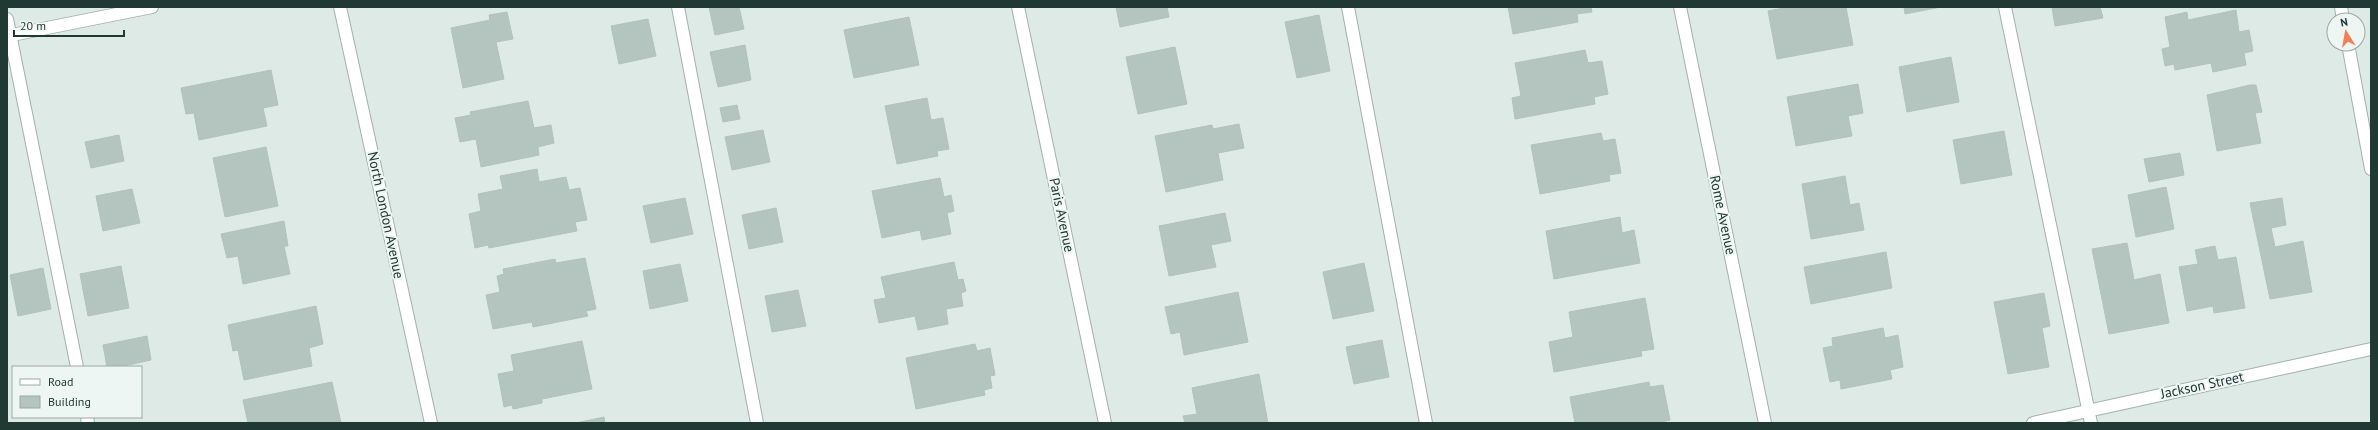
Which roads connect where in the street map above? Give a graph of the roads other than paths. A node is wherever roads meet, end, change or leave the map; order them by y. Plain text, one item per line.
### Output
1 (152, 7) edge
2 (340, 7) edge
3 (678, 7) edge
4 (1018, 7) edge
5 (1348, 7) edge
6 (1680, 7) edge
7 (2006, 7) edge
8 (7, 19) edge
9 (9, 36) edge
10 (2349, 52) edge
11 (2371, 169) edge
12 (2371, 349) edge
13 (77, 366) edge
14 (2088, 410) junction
15 (431, 423) edge
16 (757, 423) edge
17 (1105, 423) edge
18 (1426, 423) edge
19 (1765, 423) edge
20 (2032, 423) edge
21 (2091, 423) edge

1 - 9 street
2 - 15 street, North London Avenue
3 - 16 street
4 - 17 street, Paris Avenue
5 - 18 street
6 - 19 street, Rome Avenue
7 - 14 street
8 - 9 street
9 - 13 street
10 - 11 street
12 - 14 street, Jackson Street
14 - 20 street, Jackson Street
14 - 21 street

